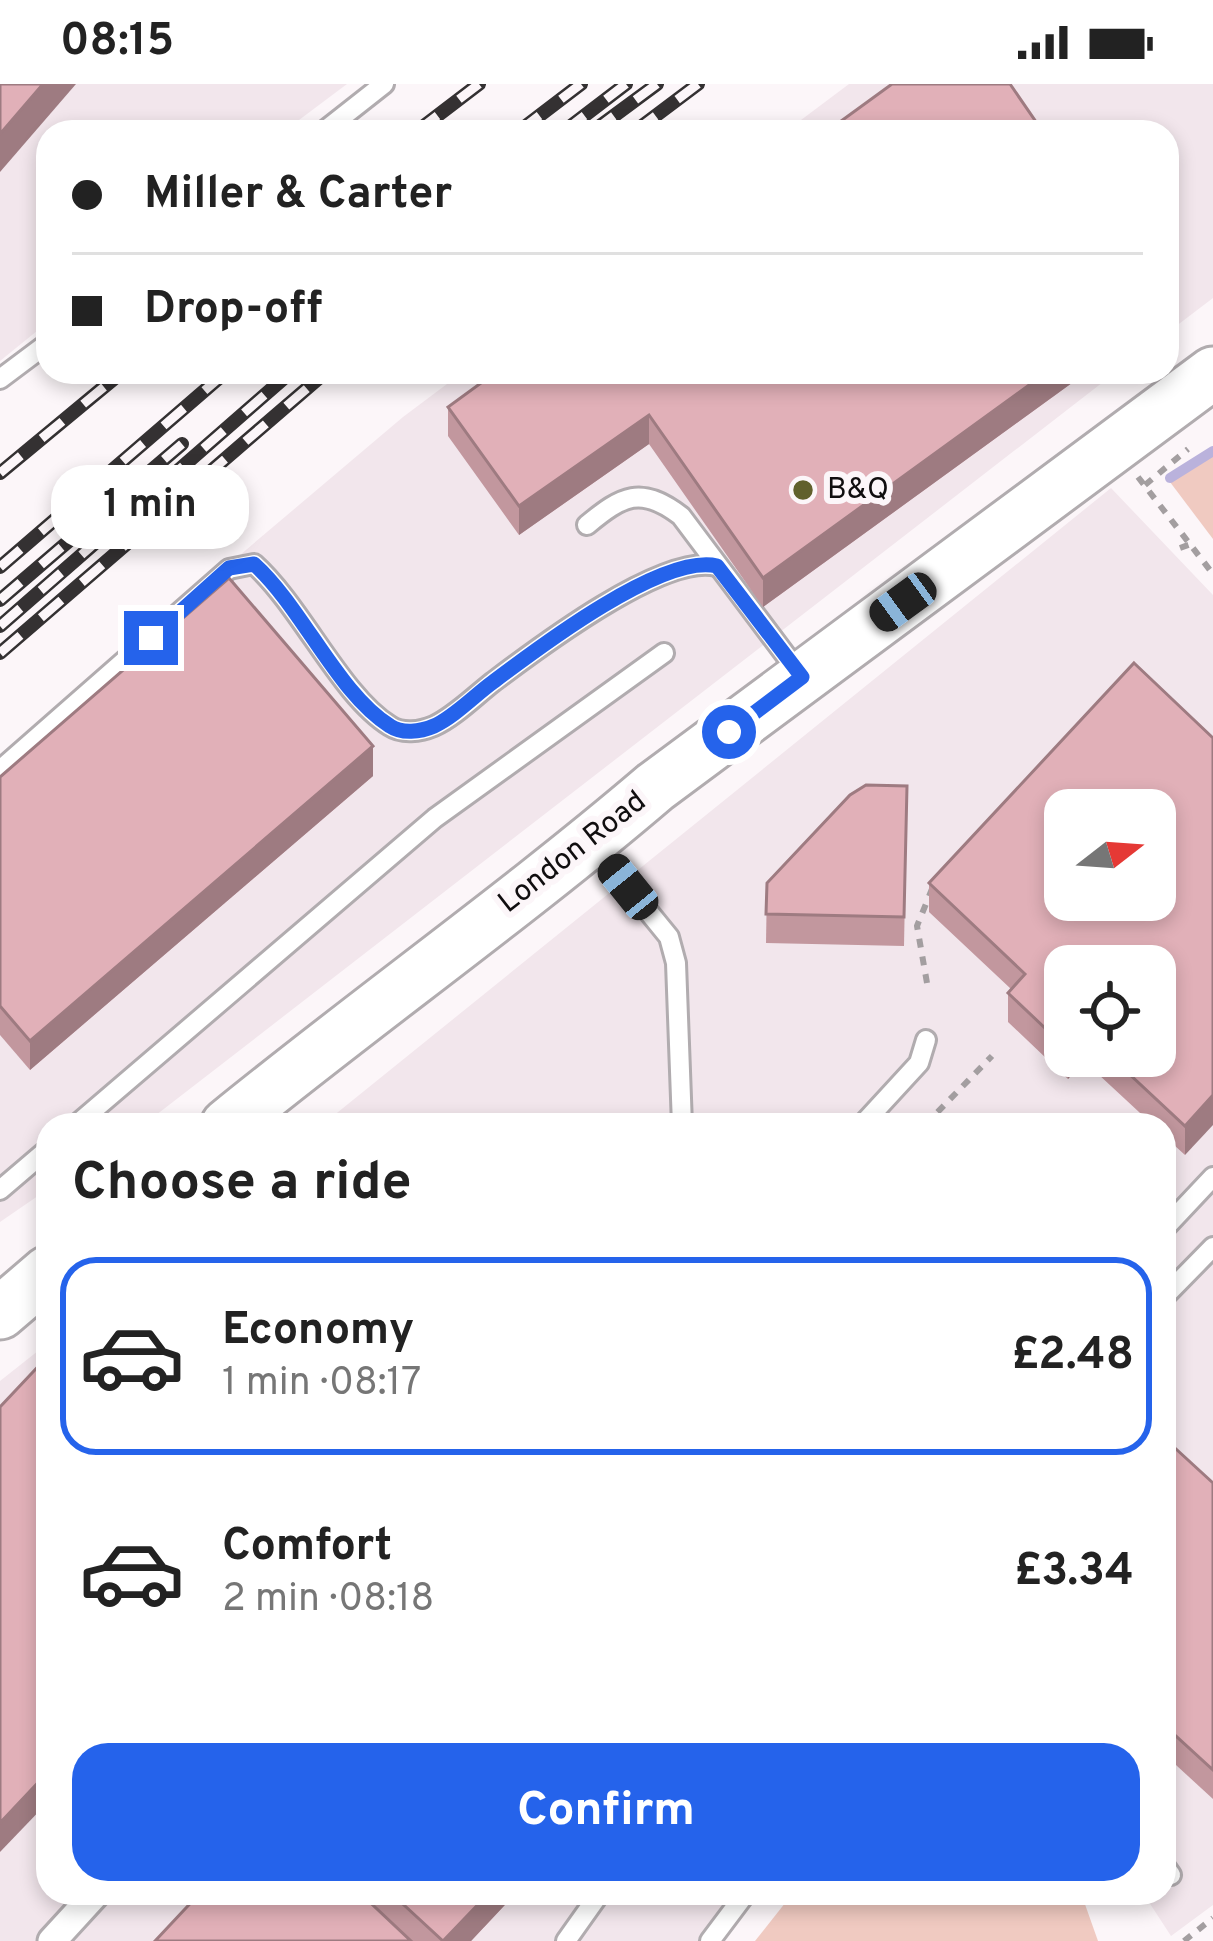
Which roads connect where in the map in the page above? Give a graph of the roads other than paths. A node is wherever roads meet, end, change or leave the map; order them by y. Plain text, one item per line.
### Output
1 (384, 84) edge
2 (338, 120) edge
3 (36, 352) edge
4 (1213, 373) edge
5 (0, 379) edge
6 (587, 525) dead end
7 (717, 566) junction
8 (664, 653) dead end
9 (802, 677) junction
10 (0, 770) edge
11 (591, 842) junction
12 (926, 1040) dead end
13 (90, 1113) edge
14 (242, 1113) edge
15 (682, 1113) edge
16 (873, 1113) edge
17 (36, 1159) edge
18 (1213, 1177) edge
19 (0, 1190) edge
20 (1176, 1216) edge
21 (1213, 1247) edge
22 (36, 1283) edge
23 (1176, 1285) edge
24 (0, 1313) edge
25 (84, 1905) edge
26 (592, 1905) edge
27 (737, 1905) edge
28 (52, 1941) edge
29 (566, 1941) edge
30 (710, 1941) edge

1 - 2 lane
3 - 5 lane
4 - 9 main road, London Road
6 - 7 lane
7 - 9 lane
7 - 10 lane
8 - 13 lane
9 - 11 main road, London Road
11 - 14 main road, London Road
11 - 15 lane
12 - 16 lane
17 - 19 lane
18 - 20 lane
21 - 23 lane
22 - 24 main road
25 - 28 street
26 - 29 lane
27 - 30 lane

